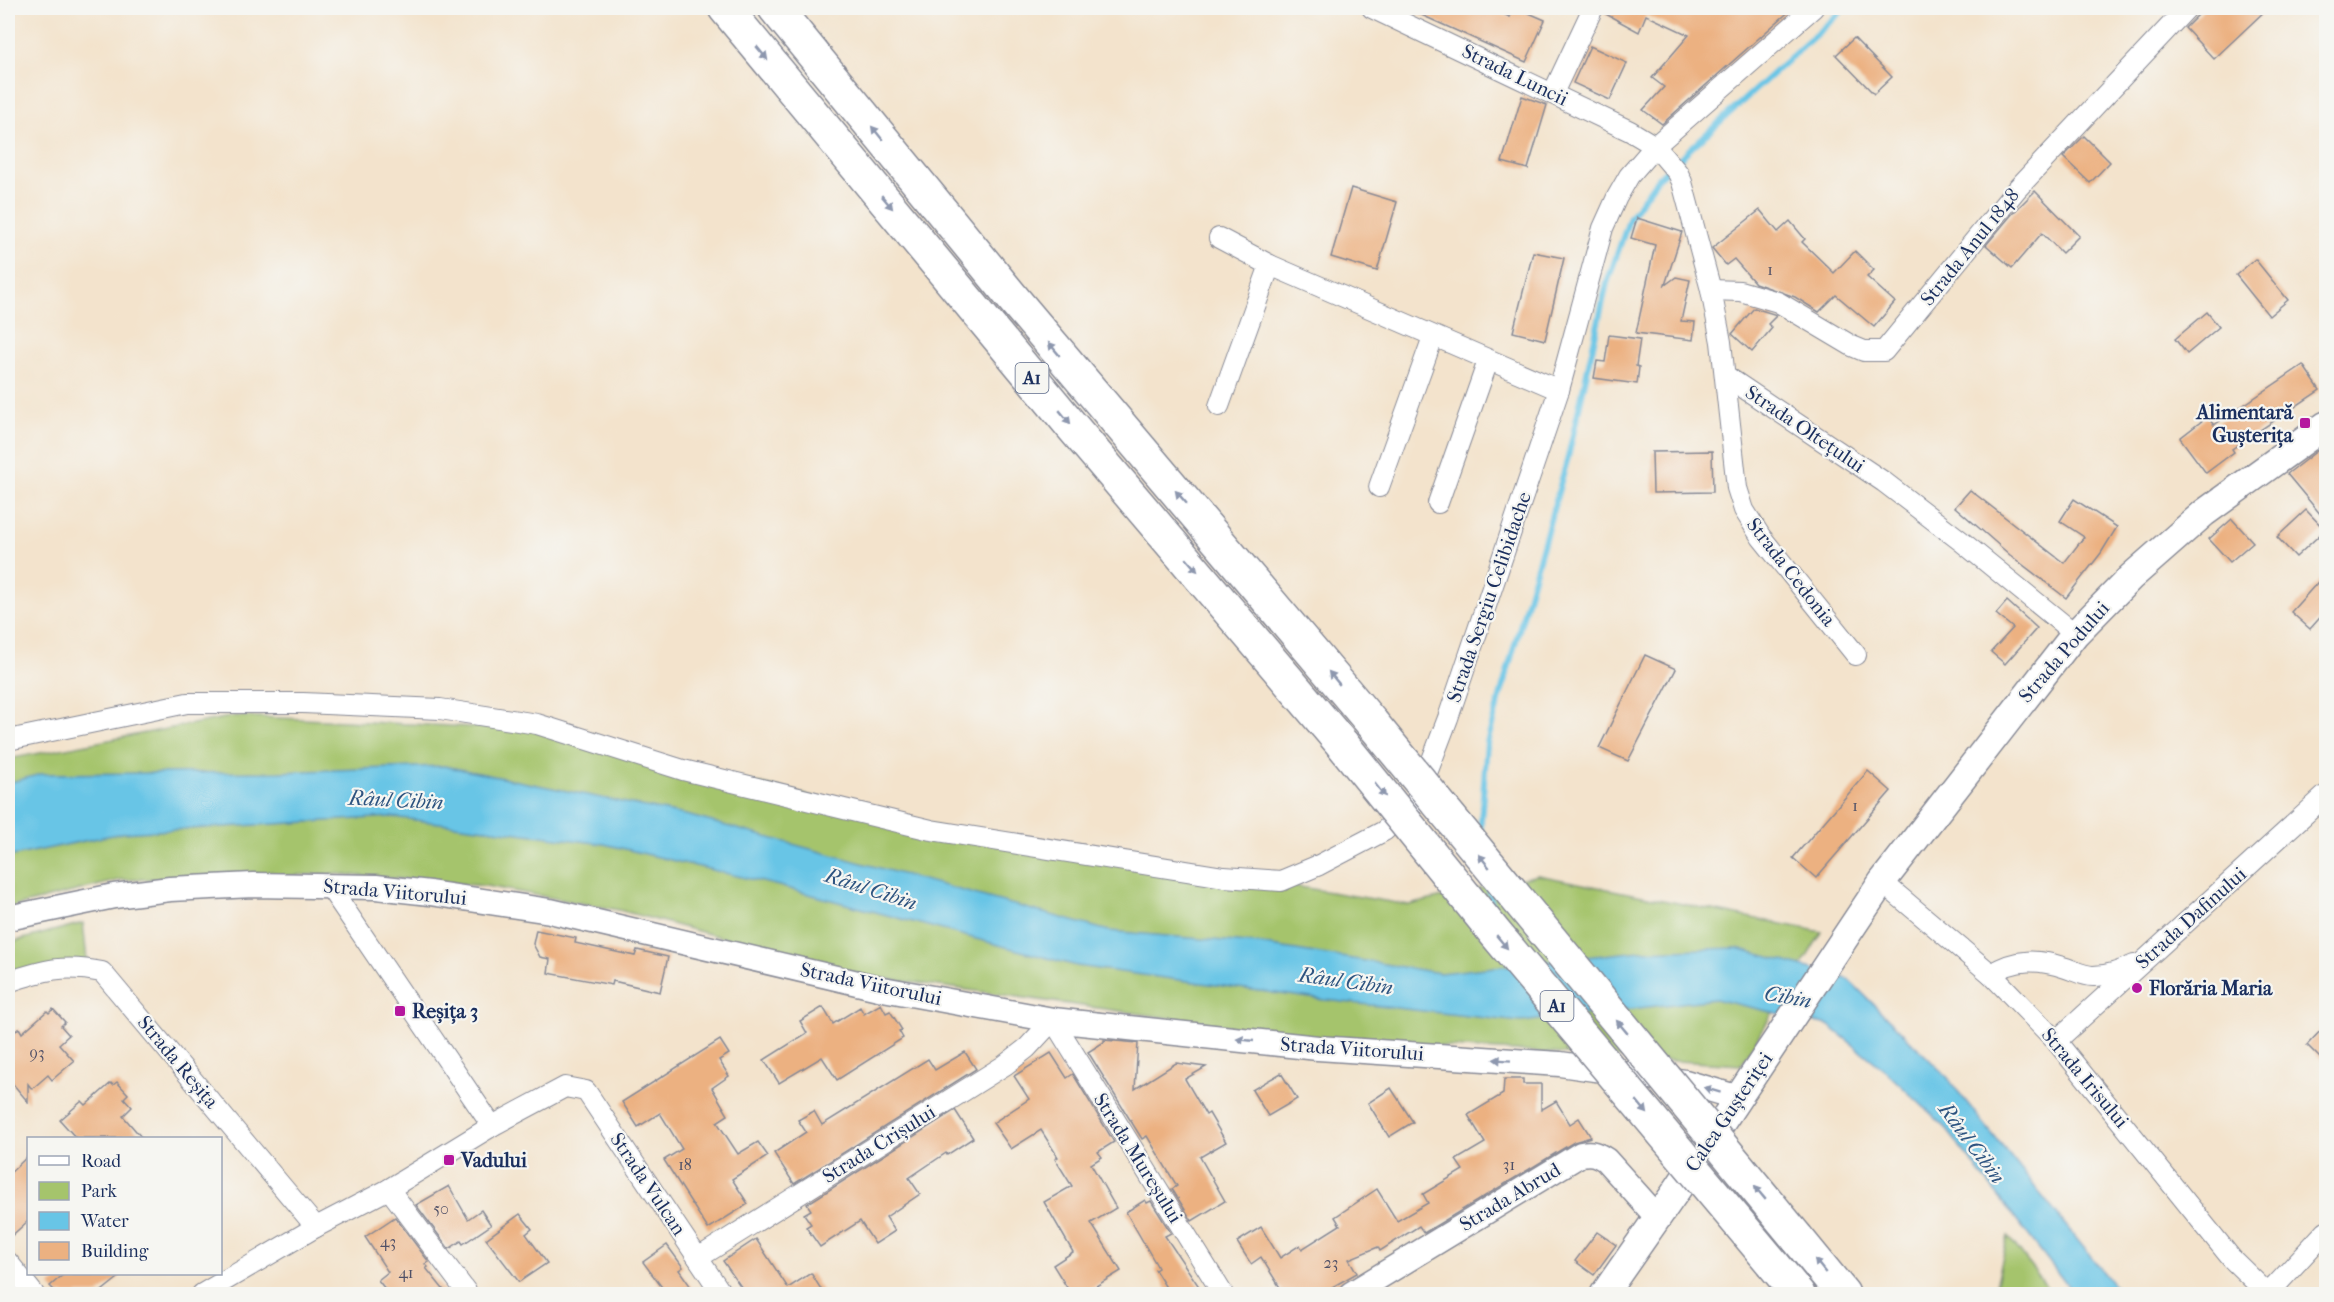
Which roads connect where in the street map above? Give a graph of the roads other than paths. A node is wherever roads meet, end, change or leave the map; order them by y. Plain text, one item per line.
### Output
1 (725, 8) edge
2 (775, 8) edge
3 (1372, 8) edge
4 (1593, 8) edge
5 (1813, 8) edge
6 (2187, 8) edge
7 (1553, 93) junction
8 (1659, 151) junction
9 (1219, 238) dead end
10 (1270, 265) junction
11 (1711, 290) junction
12 (1433, 337) junction
13 (1488, 360) junction
14 (1726, 376) junction
15 (1559, 390) junction
16 (1220, 406) dead end
17 (2326, 425) edge
18 (1379, 487) dead end
19 (1438, 503) dead end
20 (2075, 634) junction
21 (1856, 655) dead end
22 (8, 740) edge
23 (2326, 795) edge
24 (1882, 882) junction
25 (329, 886) junction
26 (8, 918) edge
27 (1852, 927) joint
28 (2141, 963) junction
29 (1991, 974) junction
30 (8, 982) edge
31 (1053, 1020) junction
32 (2056, 1041) junction
33 (1746, 1087) junction
34 (492, 1126) junction
35 (389, 1189) junction
36 (1658, 1218) junction
37 (316, 1227) junction
38 (2326, 1231) edge
39 (698, 1257) junction
40 (8, 1262) edge
41 (34, 1294) edge
42 (202, 1294) edge
43 (468, 1294) edge
44 (722, 1294) edge
45 (1223, 1294) edge
46 (1350, 1294) edge
47 (1604, 1294) edge
48 (1798, 1294) edge
49 (1844, 1294) edge
50 (2268, 1294) edge

1 -> 48 highway, A1, bridge
49 -> 2 highway, A1, bridge
3 - 7 street, Strada Luncii
4 - 7 street
5 - 8 street, Strada Sergiu Celibidache
6 - 11 street, Strada Anul 1848
7 - 8 street, Strada Luncii
8 - 11 street, Strada Oltețului
8 - 15 street, Strada Sergiu Celibidache
9 - 10 street
10 - 12 street
10 - 16 street
11 - 14 street, Strada Oltețului
12 - 13 street
12 - 18 street
13 - 15 street
13 - 19 street
14 - 20 street, Strada Oltețului
14 - 21 street, Strada Cedonia
15 - 22 street, Strada Sergiu Celibidache
17 - 20 main road, Strada Podului
20 - 24 main road, Strada Podului
23 - 28 street, Strada Dafinului
24 - 27 main road, Strada Podului
24 - 29 street, Strada Irisului
25 - 26 street, Strada Viitorului
25 - 31 street, Strada Viitorului
25 - 34 street
27 - 33 main road, Calea Gușteriței
28 - 29 street
28 - 32 street, Strada Dafinului
29 - 32 street, Strada Irisului
30 - 37 street, Strada Reșița
33 -> 31 street, Strada Viitorului
31 - 39 street, Strada Crișului
31 - 45 street, Strada Mureșului
32 - 50 street, Strada Irisului
33 - 36 main road, Calea Gușteriței
34 - 35 street
34 - 39 street, Strada Vulcan
35 - 37 street
35 - 43 street
36 - 46 street, Strada Abrud
36 - 47 main road, Calea Gușteriței
37 - 42 street
38 - 50 street
39 - 44 street, Strada Vulcan
40 - 41 street

